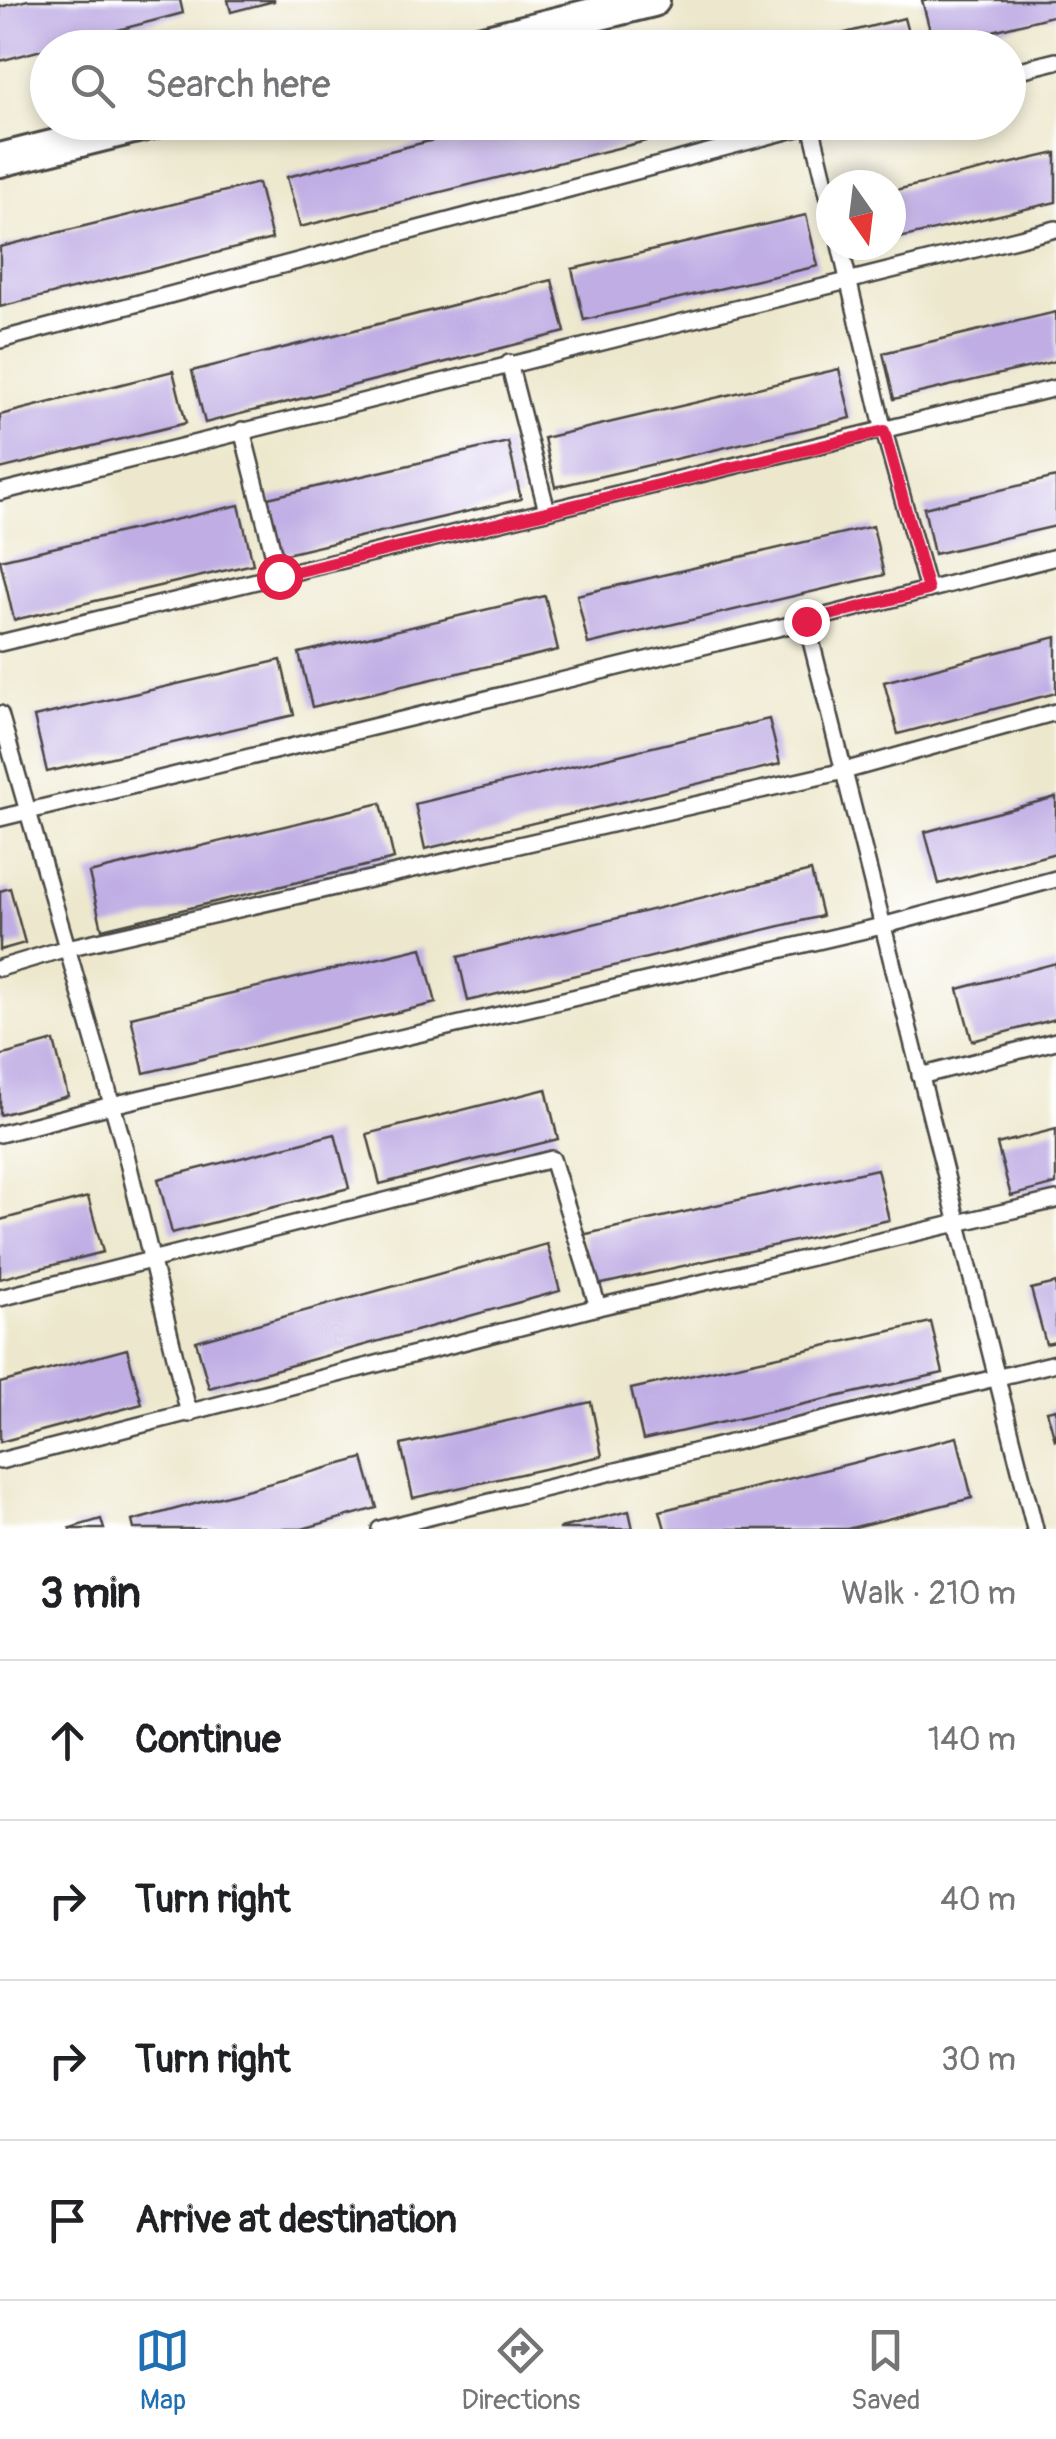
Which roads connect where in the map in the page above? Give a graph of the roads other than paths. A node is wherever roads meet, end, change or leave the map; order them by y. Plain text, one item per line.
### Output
1 (652, 0) edge
2 (531, 30) edge
3 (1056, 60) edge
4 (1026, 68) edge
5 (81, 140) edge
6 (756, 140) edge
7 (819, 140) edge
8 (0, 160) edge
9 (824, 170) edge
10 (1056, 229) edge
11 (843, 260) edge
12 (848, 280) junction
13 (0, 340) edge
14 (509, 363) junction
15 (1056, 388) edge
16 (242, 430) junction
17 (884, 431) junction
18 (0, 492) edge
19 (548, 511) junction
20 (1056, 557) edge
21 (279, 576) junction
22 (928, 590) junction
23 (806, 621) junction
24 (0, 642) edge
25 (1056, 712) edge
26 (0, 714) edge
27 (844, 771) junction
28 (28, 810) junction
29 (0, 818) edge
30 (1056, 879) edge
31 (882, 926) junction
32 (67, 948) junction
33 (0, 968) edge
34 (1056, 1040) edge
35 (920, 1076) junction
36 (112, 1104) junction
37 (0, 1134) edge
38 (1056, 1200) edge
39 (957, 1225) junction
40 (152, 1260) junction
41 (0, 1298) edge
42 (598, 1307) junction
43 (1056, 1363) edge
44 (996, 1378) junction
45 (189, 1414) junction
46 (0, 1461) edge
47 (380, 1529) edge
48 (1035, 1529) edge

1 - 2 street
3 - 4 lane
5 - 8 street
6 - 13 lane
7 - 9 lane
10 - 12 lane
11 - 12 lane
12 - 14 lane
12 - 17 lane
14 - 16 lane
14 - 19 lane
15 - 17 lane
16 - 18 lane
16 - 21 lane
17 - 19 lane
17 - 22 lane
19 - 21 lane
20 - 22 lane
21 - 24 lane
22 - 23 lane
23 - 27 lane
23 - 28 lane
25 - 27 lane
26 - 28 lane
27 - 31 lane
27 - 32 lane
28 - 29 lane
28 - 32 lane
30 - 31 lane
31 - 35 lane
31 - 36 lane
32 - 33 lane
32 - 36 lane
34 - 35 lane
35 - 39 lane
36 - 37 lane
36 - 40 lane
38 - 39 lane
39 - 42 lane
39 - 44 lane
40 - 41 lane
40 - 42 lane
40 - 45 lane
42 - 45 lane
43 - 44 lane
44 - 47 lane
44 - 48 lane
45 - 46 lane

